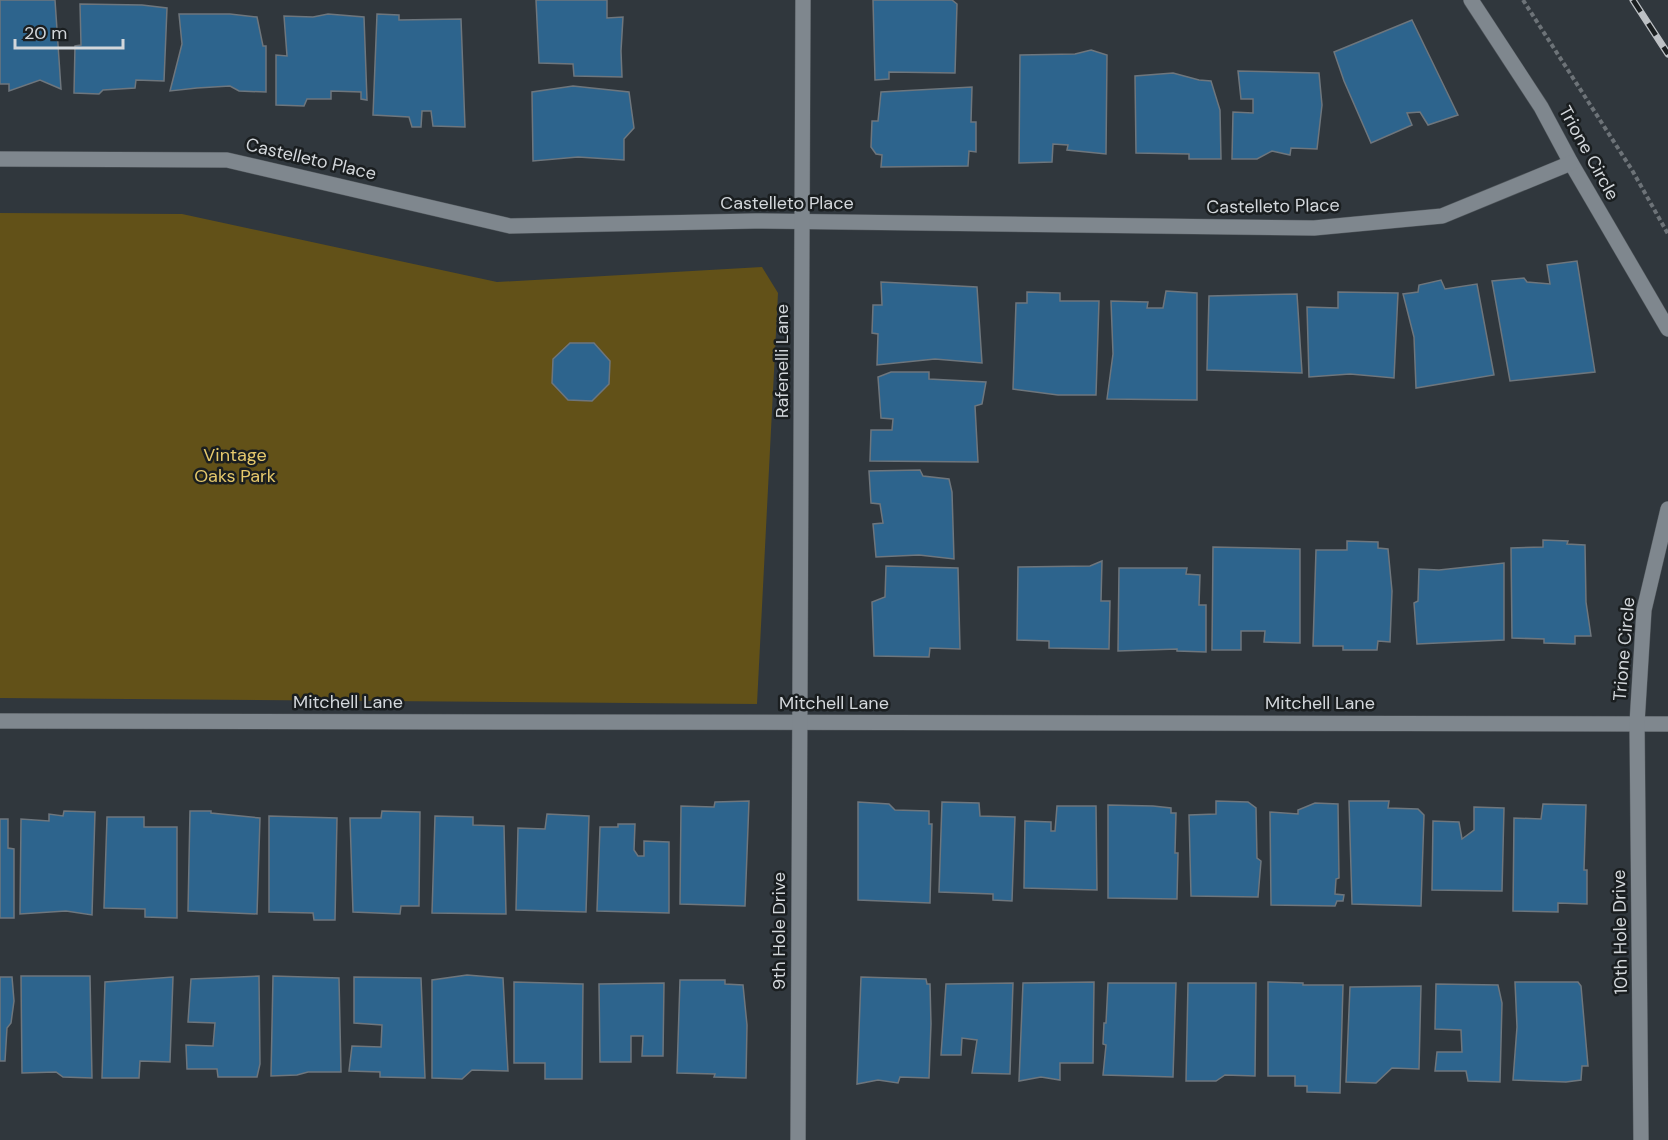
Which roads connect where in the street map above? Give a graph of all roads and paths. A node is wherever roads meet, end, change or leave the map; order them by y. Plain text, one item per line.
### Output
1 (803, 0) edge
2 (1472, 0) edge
3 (1523, 0) edge
4 (0, 159) edge
5 (1571, 163) junction
6 (802, 222) junction
7 (1668, 234) edge
8 (1668, 329) edge
9 (1668, 509) edge
10 (0, 721) edge
11 (799, 722) junction
12 (1637, 723) junction
13 (1668, 724) edge
14 (798, 1140) edge
15 (1641, 1140) edge

1 - 6 street, Rafenelli Lane
2 - 5 street, Trione Circle
3 - 7 path
4 - 6 street, Castelleto Place
5 - 6 street, Castelleto Place
5 - 8 street, Trione Circle
6 - 11 street, Rafenelli Lane
9 - 12 street, Trione Circle
10 - 11 street, Mitchell Lane
11 - 12 street, Mitchell Lane
11 - 14 street, 9th Hole Drive
12 - 13 street, Mitchell Lane
12 - 15 street, 10th Hole Drive

